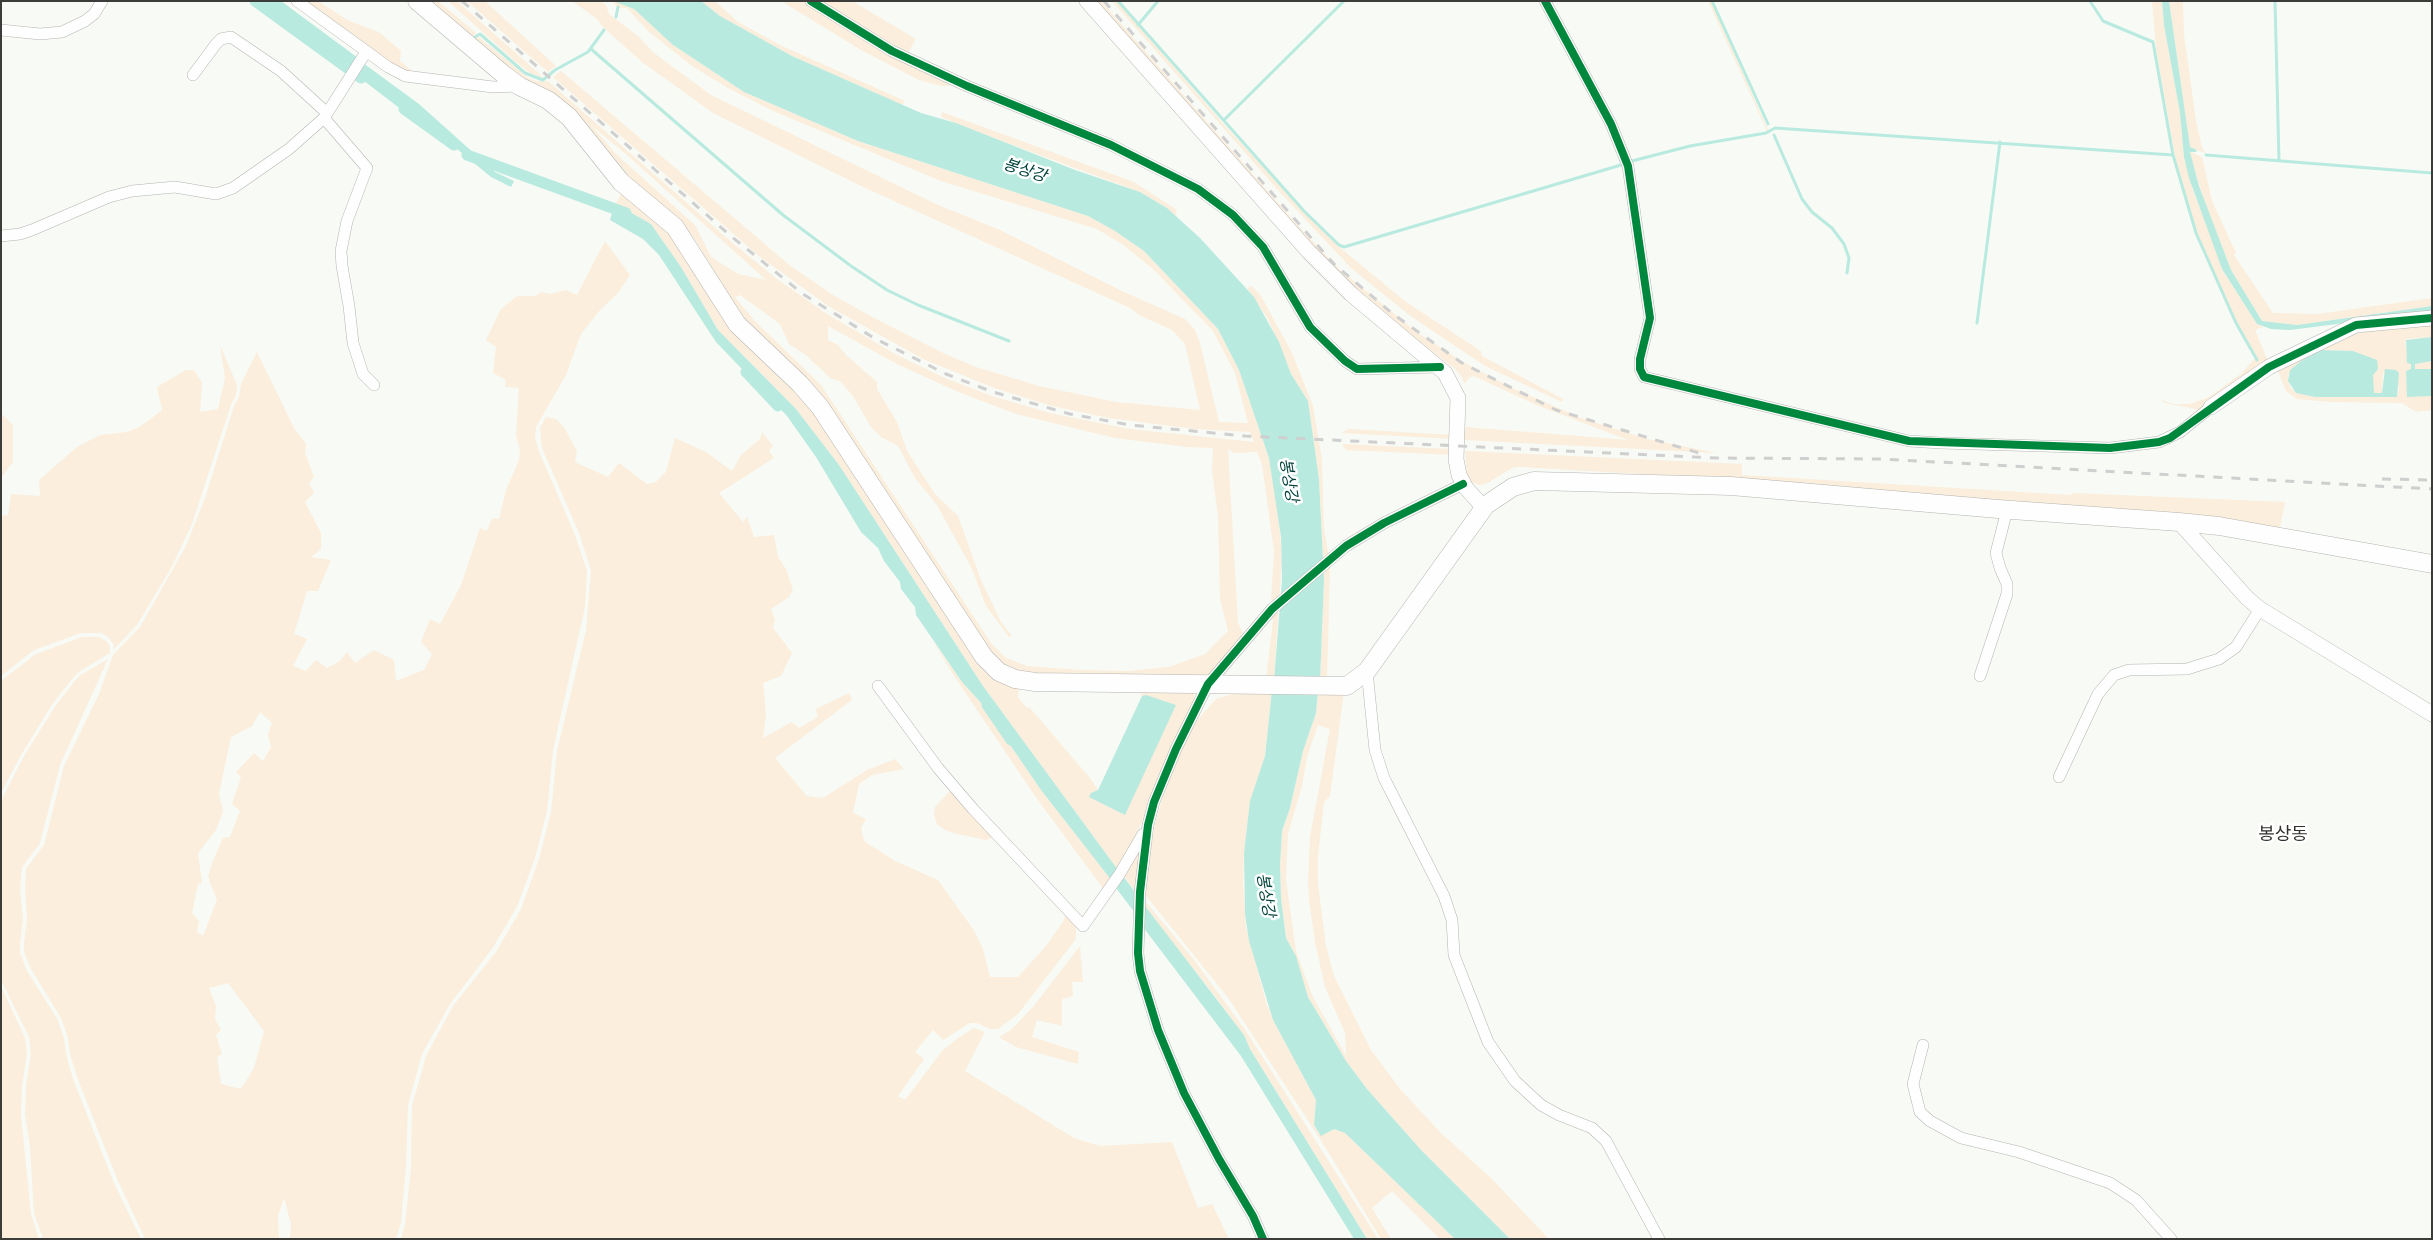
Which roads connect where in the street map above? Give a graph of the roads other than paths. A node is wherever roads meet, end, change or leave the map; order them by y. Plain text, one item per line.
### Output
1 (102, 1) edge
2 (297, 1) edge
3 (417, 1) edge
4 (811, 1) edge
5 (1087, 1) edge
6 (1545, 1) edge
7 (1, 30) edge
8 (364, 55) junction
9 (193, 75) dead end
10 (519, 86) junction
11 (325, 115) junction
12 (1, 236) edge
13 (2432, 318) edge
14 (1440, 367) junction
15 (374, 384) dead end
16 (2210, 407) joint
17 (1463, 484) junction
18 (1484, 508) junction
19 (2007, 510) junction
20 (2179, 522) junction
21 (2432, 564) edge
22 (2260, 609) junction
23 (1367, 671) junction
24 (1980, 676) dead end
25 (1208, 684) junction
26 (878, 686) dead end
27 (2432, 714) edge
28 (2059, 777) dead end
29 (1148, 825) junction
30 (1923, 1045) dead end
31 (1263, 1239) edge
32 (1659, 1239) edge
33 (2171, 1239) edge

1 - 7 street
2 - 8 street
3 - 10 main road
4 - 14 street
5 - 14 street
6 - 16 street
8 - 10 street
8 - 11 street
9 - 11 street
10 - 25 main road
11 - 12 street
11 - 15 street
13 - 16 street
14 - 17 street
17 - 18 street
17 - 25 street
18 - 19 main road
18 - 23 main road
19 - 20 main road
19 - 24 street
20 - 21 main road
20 - 22 street
22 - 27 street
22 - 28 street
23 - 25 main road
23 - 32 street
25 - 29 street
26 - 29 street
29 - 31 street
30 - 33 street

